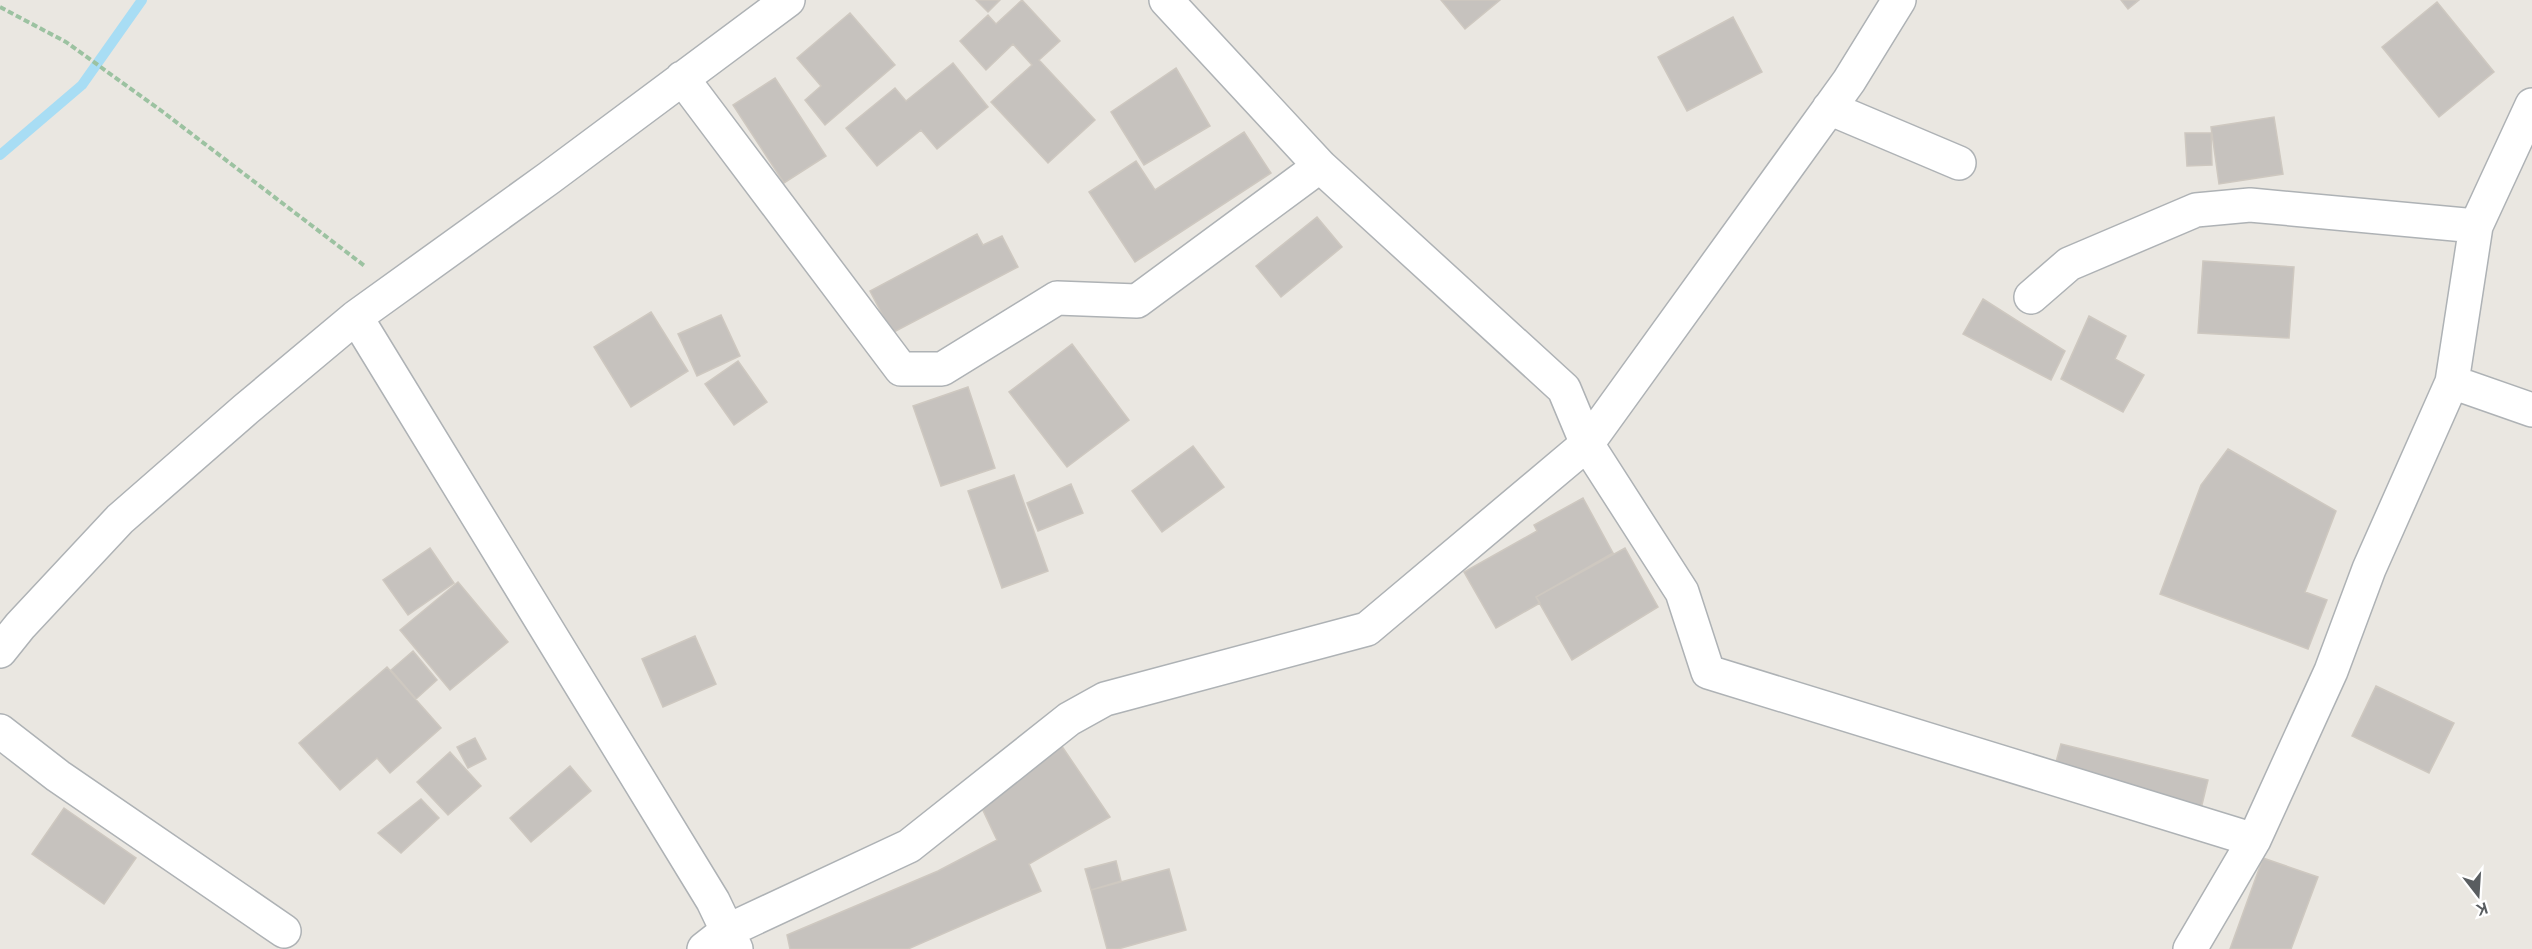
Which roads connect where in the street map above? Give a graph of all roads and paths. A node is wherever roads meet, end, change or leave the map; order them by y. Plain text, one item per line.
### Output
1 (788, 0) edge
2 (1166, 0) edge
3 (1899, 0) edge
4 (0, 7) edge
5 (681, 78) junction
6 (2532, 105) edge
7 (1829, 108) junction
8 (1959, 163) dead end
9 (1320, 166) junction
10 (2476, 226) junction
11 (395, 289) junction
12 (2031, 297) dead end
13 (356, 317) junction
14 (2451, 382) junction
15 (2532, 410) edge
16 (1587, 444) junction
17 (0, 651) edge
18 (0, 731) edge
19 (2254, 840) junction
20 (284, 931) dead end
21 (723, 943) edge
22 (2190, 949) edge

1 - 5 street
2 - 9 street
3 - 7 street
4 - 11 path
5 - 9 street
5 - 11 street
6 - 10 street
7 - 8 street
7 - 16 street
9 - 16 street
10 - 12 street
10 - 14 street
11 - 13 street
13 - 17 street
13 - 21 street
14 - 15 street
14 - 19 street
16 - 19 street
16 - 21 street
18 - 20 street
19 - 22 street

